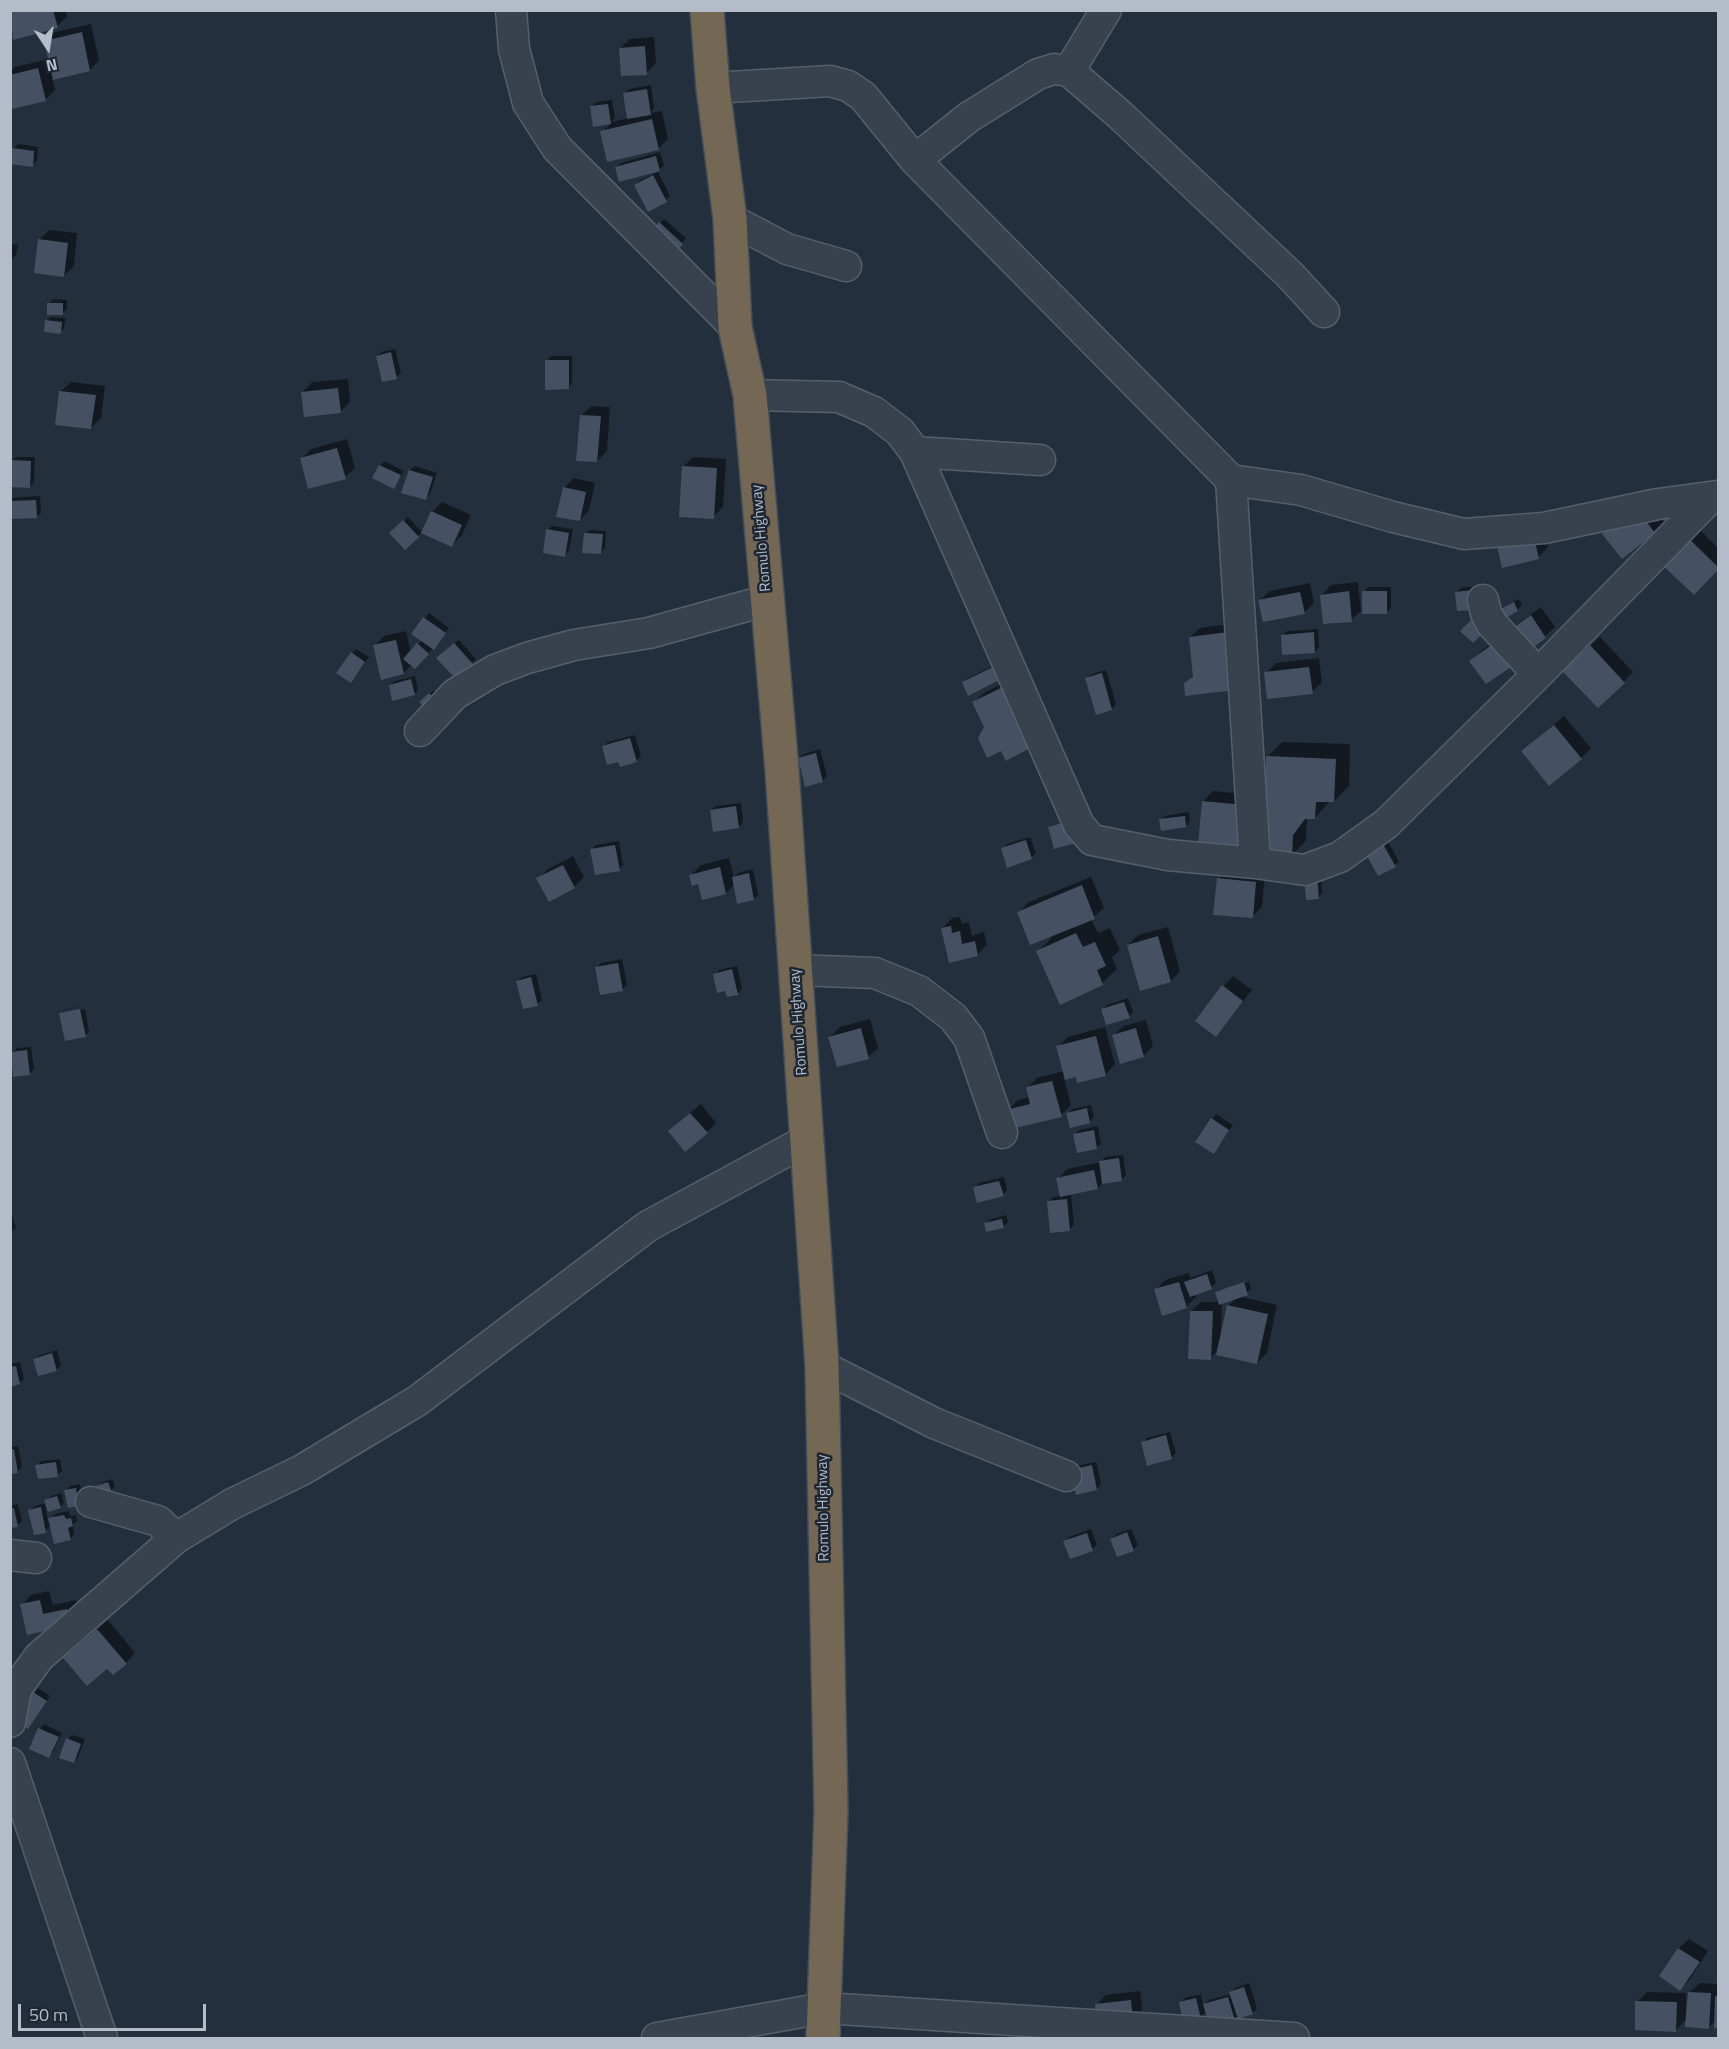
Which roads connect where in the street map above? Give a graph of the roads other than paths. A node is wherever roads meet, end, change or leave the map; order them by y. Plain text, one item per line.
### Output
1 (511, 10) edge
2 (707, 10) edge
3 (1106, 10) edge
4 (1069, 71) junction
5 (713, 88) junction
6 (915, 160) junction
7 (730, 219) junction
8 (846, 266) dead end
9 (1324, 312) dead end
10 (735, 327) junction
11 (750, 395) junction
12 (915, 452) junction
13 (1040, 460) dead end
14 (1231, 480) junction
15 (1715, 496) edge
16 (768, 600) junction
17 (1483, 600) dead end
18 (1538, 674) junction
19 (420, 731) dead end
20 (1255, 863) junction
21 (796, 970) junction
22 (1002, 1133) dead end
23 (807, 1140) junction
24 (822, 1366) junction
25 (1066, 1476) dead end
26 (91, 1502) dead end
27 (176, 1538) junction
28 (10, 1722) edge
29 (10, 1763) edge
30 (823, 2024) edge
31 (102, 2038) edge
32 (657, 2038) edge
33 (1294, 2038) edge

1 - 10 street
2 - 5 highway, Romulo Highway
3 - 4 street
4 - 6 street
4 - 9 street
5 - 6 street
5 - 7 highway, Romulo Highway
6 - 14 street
7 - 8 street
7 - 10 highway, Romulo Highway
10 - 11 highway, Romulo Highway
11 - 12 street
11 - 16 highway, Romulo Highway
12 - 13 street
12 - 20 street
14 - 15 street
14 - 20 street
15 - 18 street
16 - 19 street
16 - 21 highway, Romulo Highway
17 - 18 street
18 - 20 street
21 - 22 street
21 - 23 highway, Romulo Highway
23 - 24 highway, Romulo Highway
23 - 27 street
24 - 25 street
24 - 30 highway, Romulo Highway
26 - 27 street
27 - 28 street
29 - 31 street
30 - 32 street
30 - 33 street

